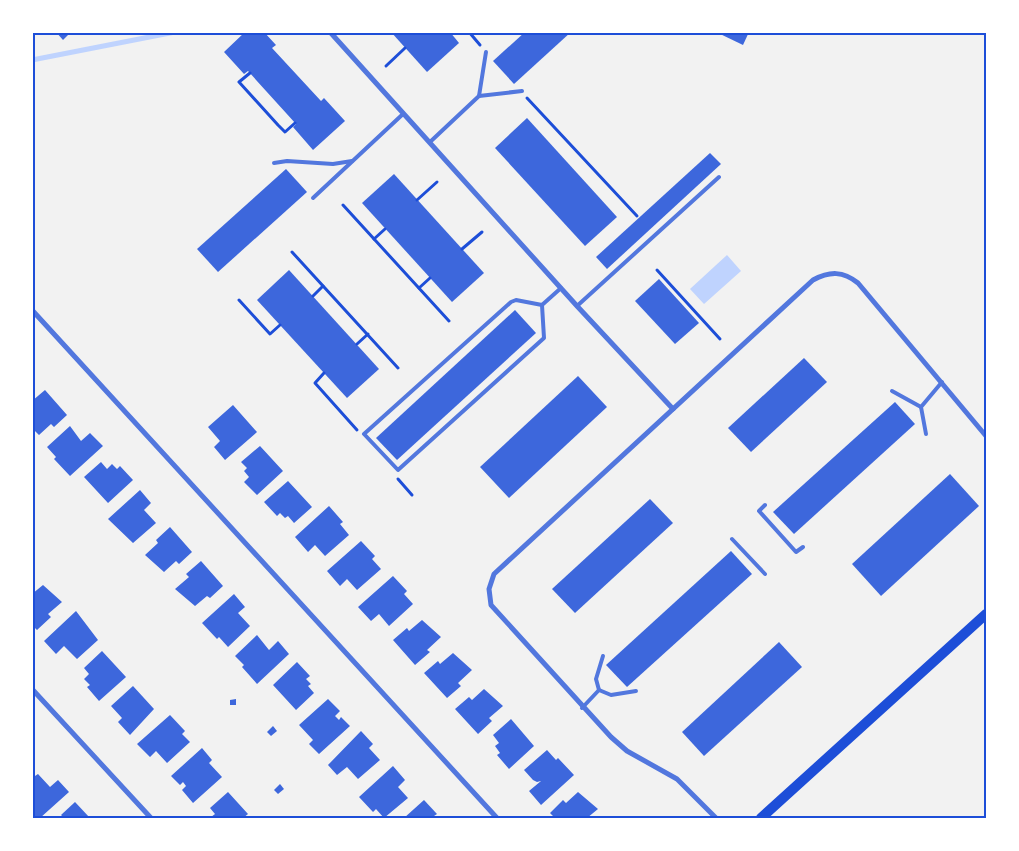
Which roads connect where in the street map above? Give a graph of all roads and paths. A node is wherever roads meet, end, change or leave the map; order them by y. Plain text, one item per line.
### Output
1 (330, 32) edge
2 (469, 32) edge
3 (481, 46) dead end
4 (406, 48) dead end
5 (486, 52) dead end
6 (386, 66) dead end
7 (250, 73) dead end
8 (522, 92) dead end
9 (479, 96) junction
10 (528, 98) dead end
11 (404, 114) junction
12 (295, 123) dead end
13 (430, 142) junction
14 (352, 161) junction
15 (274, 164) dead end
16 (719, 177) dead end
17 (437, 182) dead end
18 (313, 198) dead end
19 (418, 200) dead end
20 (342, 205) dead end
21 (637, 216) dead end
22 (385, 229) dead end
23 (482, 232) dead end
24 (374, 239) junction
25 (462, 249) dead end
26 (292, 252) dead end
27 (657, 270) dead end
28 (430, 278) dead end
29 (323, 286) junction
30 (419, 288) junction
31 (561, 288) junction
32 (313, 296) dead end
33 (239, 300) dead end
34 (542, 305) junction
35 (577, 306) junction
36 (32, 310) edge
37 (449, 321) dead end
38 (280, 325) dead end
39 (368, 334) junction
40 (720, 339) dead end
41 (357, 344) dead end
42 (398, 368) dead end
43 (324, 374) dead end
44 (942, 382) junction
45 (892, 391) dead end
46 (921, 407) junction
47 (672, 409) junction
48 (926, 434) dead end
49 (986, 436) edge
50 (364, 437) dead end
51 (765, 505) dead end
52 (732, 539) dead end
53 (803, 546) dead end
54 (765, 574) dead end
55 (986, 614) edge
56 (603, 656) dead end
57 (32, 689) edge
58 (599, 690) junction
59 (636, 691) dead end
60 (582, 708) junction
61 (151, 818) edge
62 (497, 818) edge
63 (716, 818) edge
64 (761, 818) edge

1 - 11 street
2 - 3 path
4 - 6 path
5 - 9 lane
7 - 12 path
8 - 9 lane
9 - 13 lane
10 - 21 path
11 - 13 street
11 - 14 lane
13 - 31 street
14 - 15 lane
14 - 18 lane
16 - 35 lane
17 - 19 path
20 - 24 path
22 - 24 path
23 - 25 path
24 - 30 path
26 - 29 path
27 - 40 path
28 - 30 path
29 - 32 path
29 - 39 path
30 - 37 path
31 - 34 lane
31 - 35 street
33 - 38 path
34 - 34 lane
35 - 47 street
36 - 62 street
39 - 41 path
39 - 42 path
43 - 50 path
44 - 46 lane
44 - 47 street
44 - 49 street
45 - 46 lane
46 - 48 lane
47 - 60 street
51 - 53 lane
52 - 54 lane
55 - 64 main road
56 - 58 lane
57 - 61 street
58 - 59 lane
58 - 60 lane
60 - 63 street

